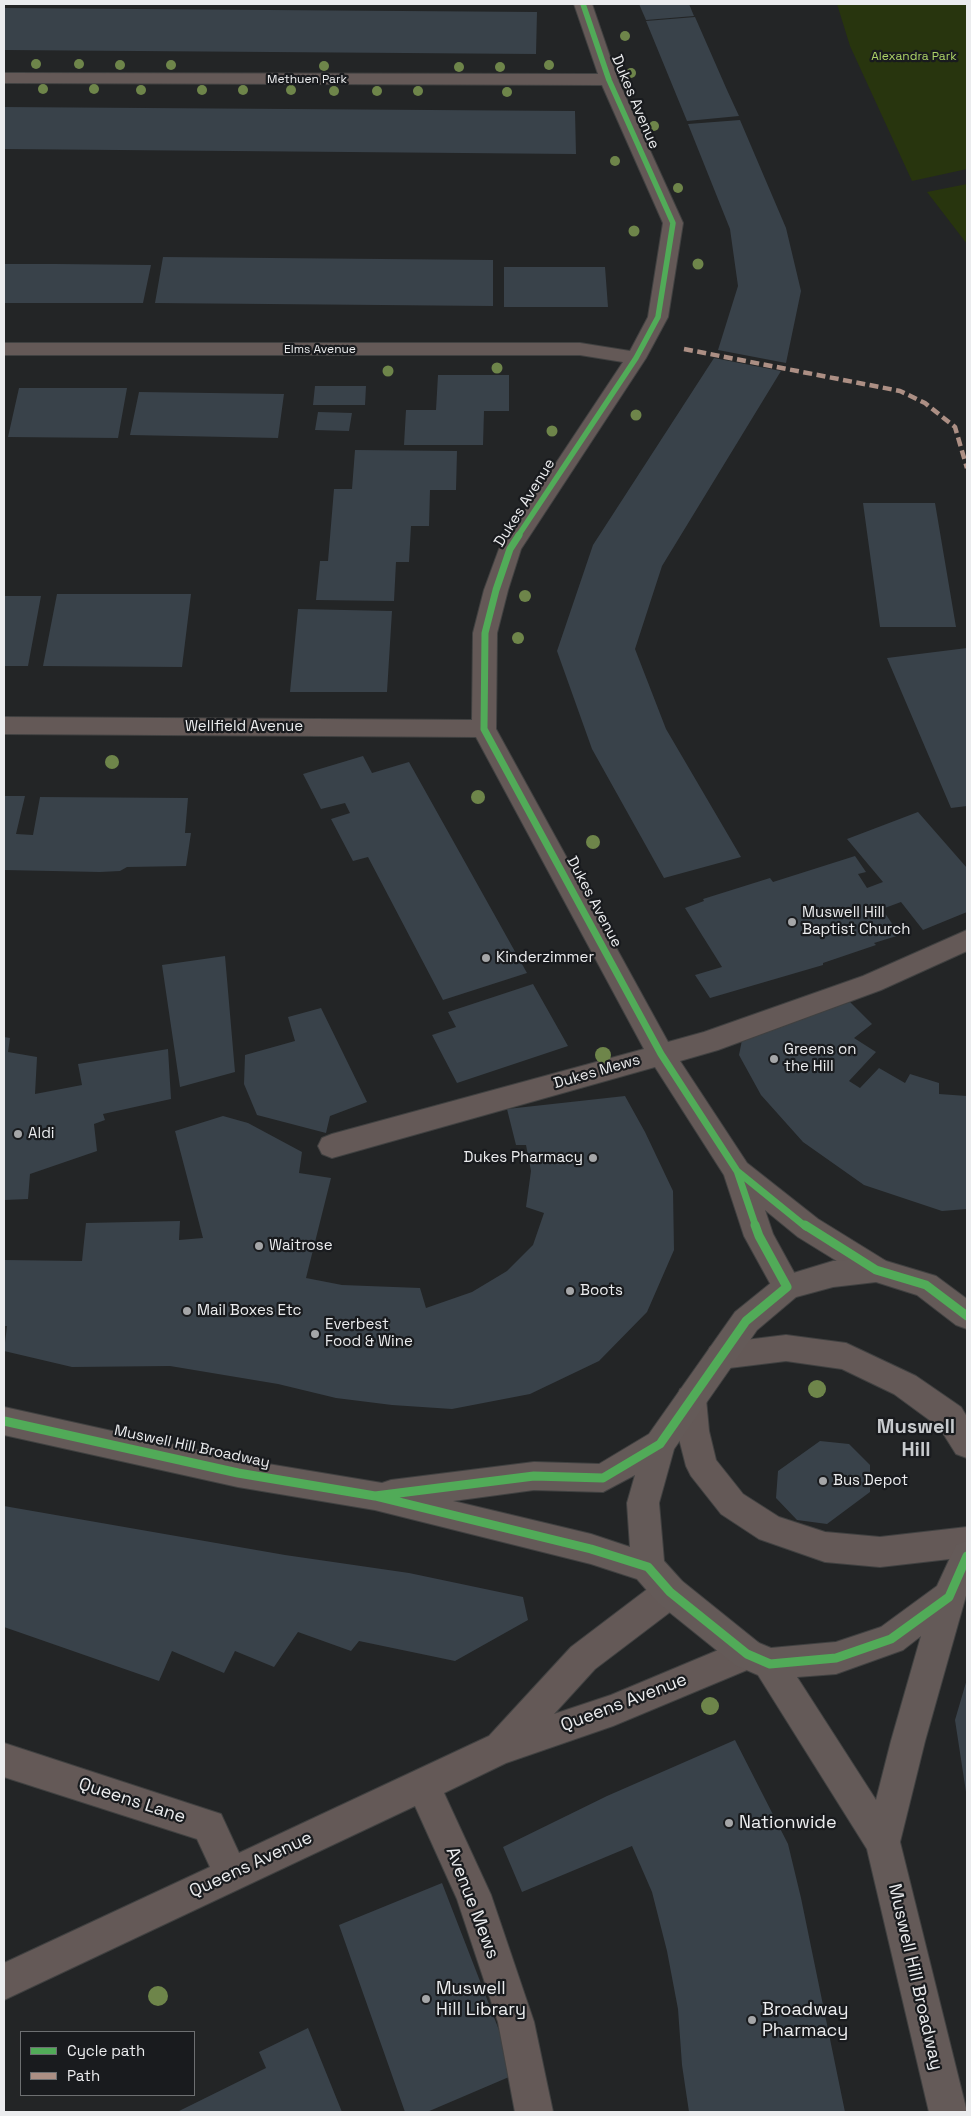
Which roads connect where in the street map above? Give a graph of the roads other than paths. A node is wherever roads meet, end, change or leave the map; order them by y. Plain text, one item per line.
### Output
1 (583, 4) edge
2 (4, 78) edge
3 (609, 80) junction
4 (4, 349) edge
5 (636, 358) junction
6 (4, 726) edge
7 (484, 728) junction
8 (967, 940) edge
9 (661, 1054) junction
10 (332, 1146) dead end
11 (738, 1171) junction
12 (876, 1270) junction
13 (788, 1287) junction
14 (955, 1294) edge
15 (967, 1316) edge
16 (721, 1356) junction
17 (691, 1399) junction
18 (4, 1421) edge
19 (660, 1444) junction
20 (967, 1444) edge
21 (375, 1496) junction
22 (967, 1542) edge
23 (967, 1556) edge
24 (648, 1567) junction
25 (670, 1592) junction
26 (949, 1597) junction
27 (758, 1659) junction
28 (499, 1749) junction
29 (4, 1760) edge
30 (422, 1784) junction
31 (883, 1842) junction
32 (231, 1874) junction
33 (4, 1982) edge
34 (534, 2112) edge
35 (948, 2112) edge

1 - 3 street, Dukes Avenue
2 - 3 street, Methuen Park
3 - 5 street, Dukes Avenue
4 - 5 street, Elms Avenue
5 - 7 street, Dukes Avenue
6 - 7 street, Wellfield Avenue
7 - 9 street, Dukes Avenue
8 - 9 street, Dukes Mews
9 - 10 street, Dukes Mews
9 - 11 street, Dukes Avenue
11 - 12 street, Dukes Avenue
11 - 13 street, Dukes Avenue
12 - 13 main road
12 - 14 main road
13 - 16 main road
14 - 15 main road
16 - 17 main road
16 - 20 street
17 - 19 main road
17 - 22 street
18 - 21 main road, Muswell Hill Broadway
19 - 21 main road, Muswell Hill Broadway
19 - 24 main road
21 - 24 main road, Muswell Hill Broadway
23 - 26 main road
24 - 25 main road, Muswell Hill Broadway
25 - 27 main road, Muswell Hill Broadway
25 - 28 street, Queens Avenue
26 - 27 main road
26 - 31 main road, Muswell Hill Broadway
27 - 28 street, Queens Avenue
27 - 31 main road, Muswell Hill Broadway
28 - 30 street, Queens Avenue
29 - 32 street, Queens Lane
30 - 32 street, Queens Avenue
30 - 34 street, Avenue Mews
31 - 35 main road, Muswell Hill Broadway
32 - 33 street, Queens Avenue

